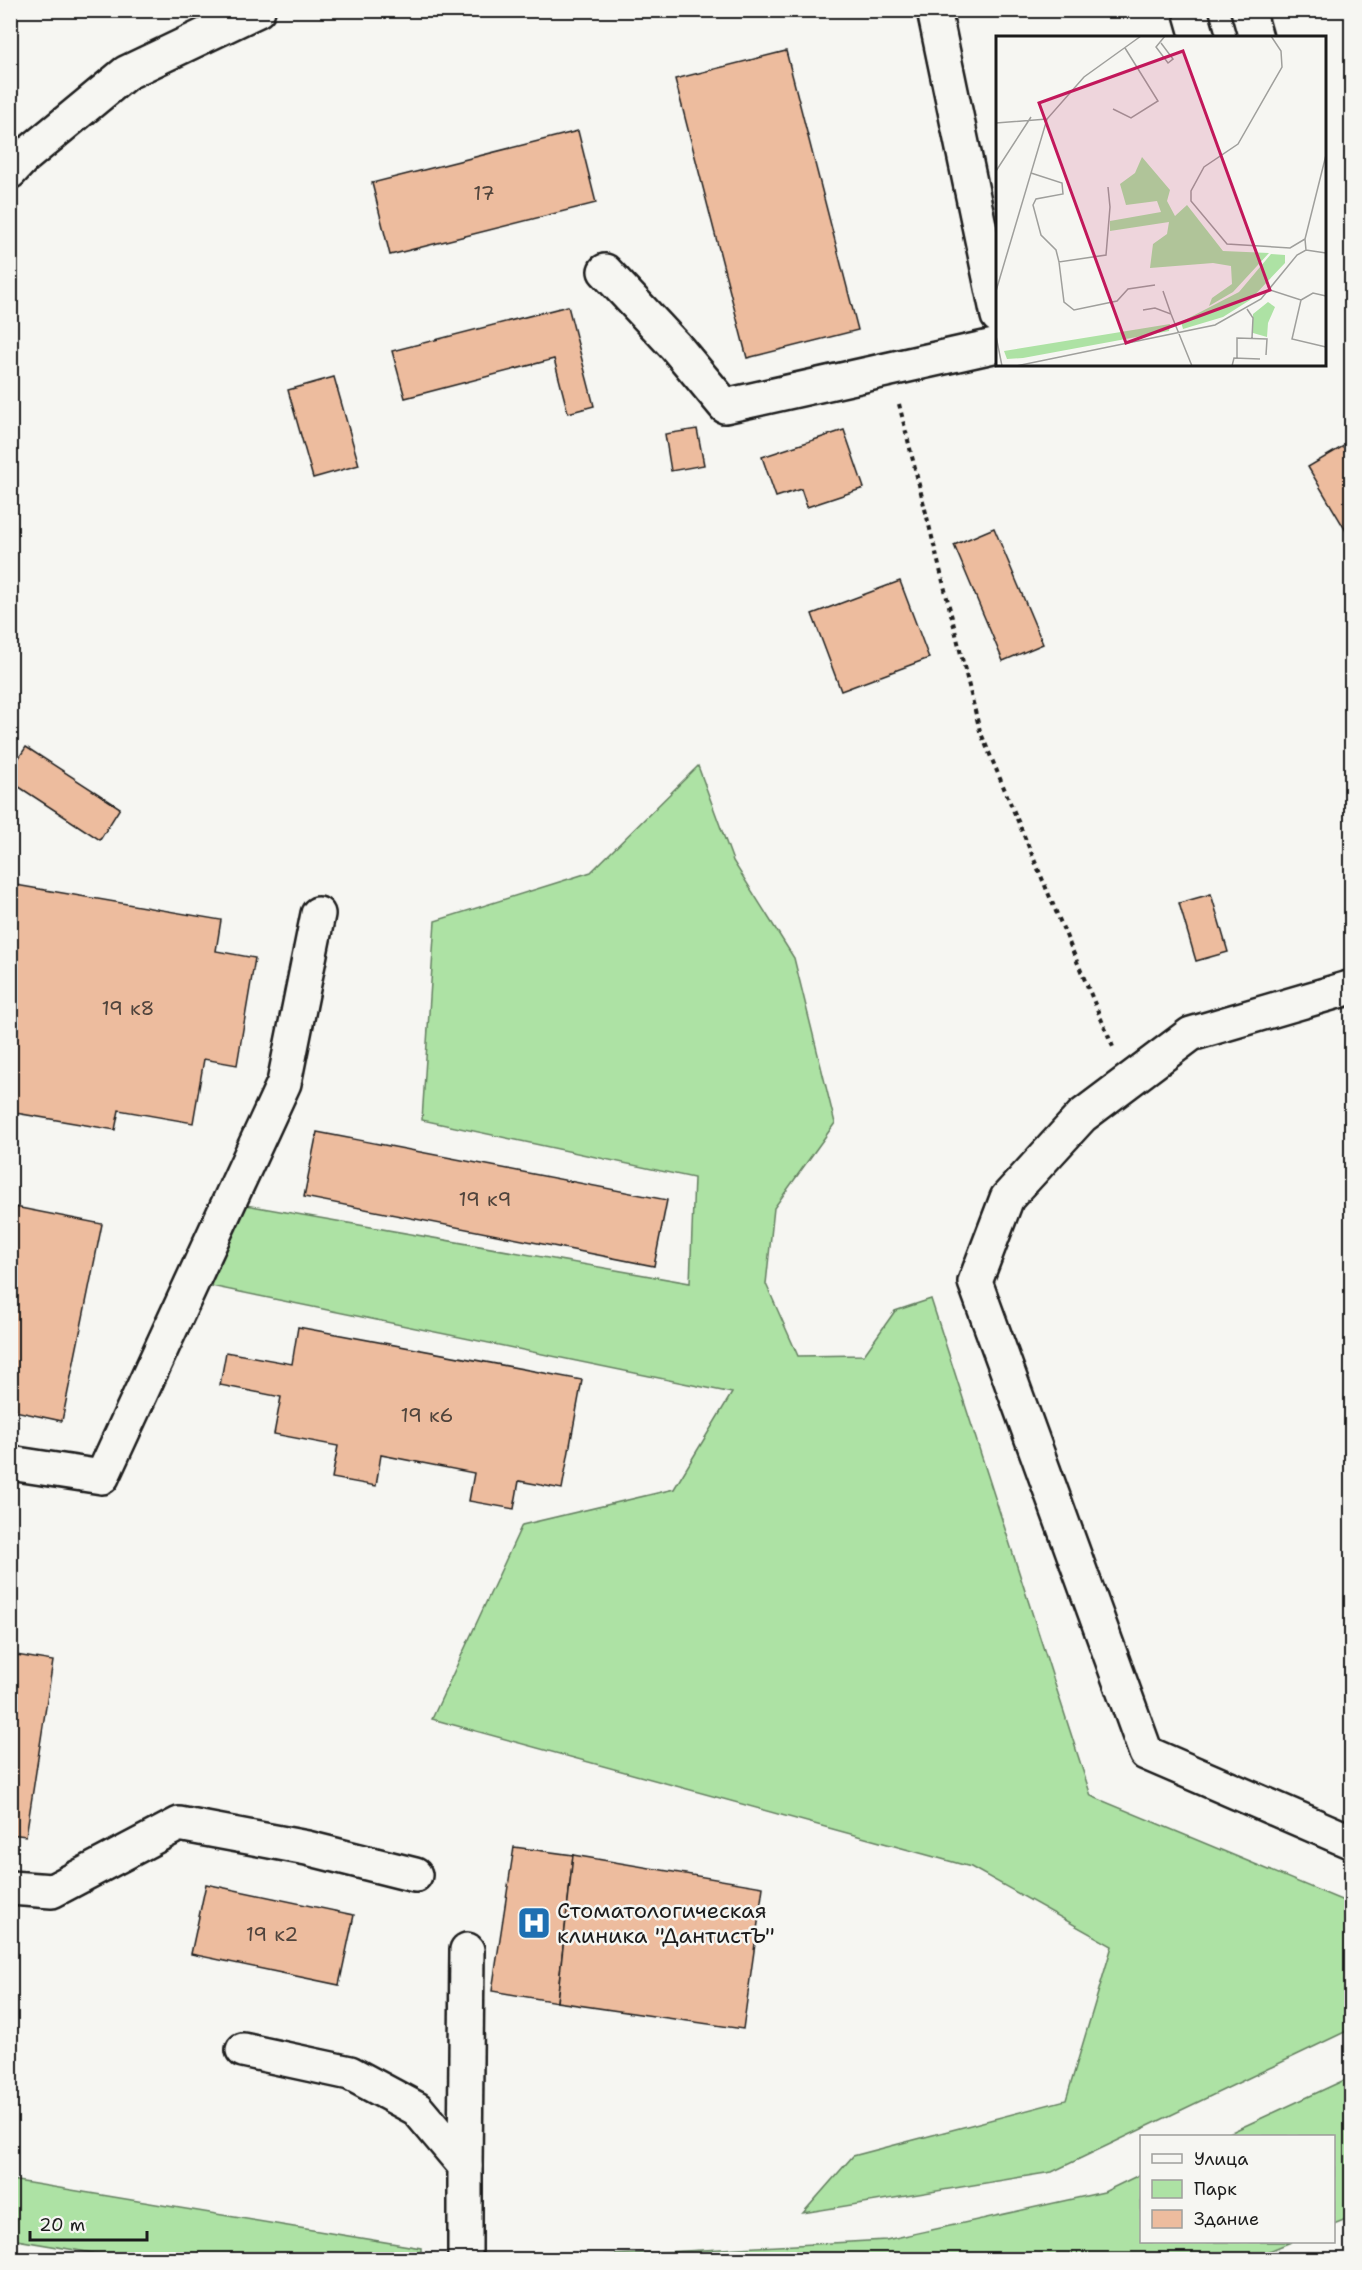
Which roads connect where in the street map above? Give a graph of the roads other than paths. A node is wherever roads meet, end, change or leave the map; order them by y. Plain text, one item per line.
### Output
1 (258, 10) edge
2 (934, 10) edge
3 (1190, 10) edge
4 (1248, 10) edge
5 (1197, 36) edge
6 (1255, 36) edge
7 (15, 160) edge
8 (604, 272) dead end
9 (996, 306) edge
10 (996, 345) edge
11 (318, 914) dead end
12 (1352, 987) edge
13 (10, 1462) edge
14 (1352, 1842) edge
15 (415, 1875) dead end
16 (10, 1888) edge
17 (467, 1950) dead end
18 (243, 2049) dead end
19 (465, 2166) junction
20 (465, 2259) edge

1 - 7 street
2 - 9 street
3 - 5 street
4 - 6 street
8 - 10 street
11 - 13 street
12 - 14 street
15 - 16 street
17 - 19 street
18 - 19 street
19 - 20 street

